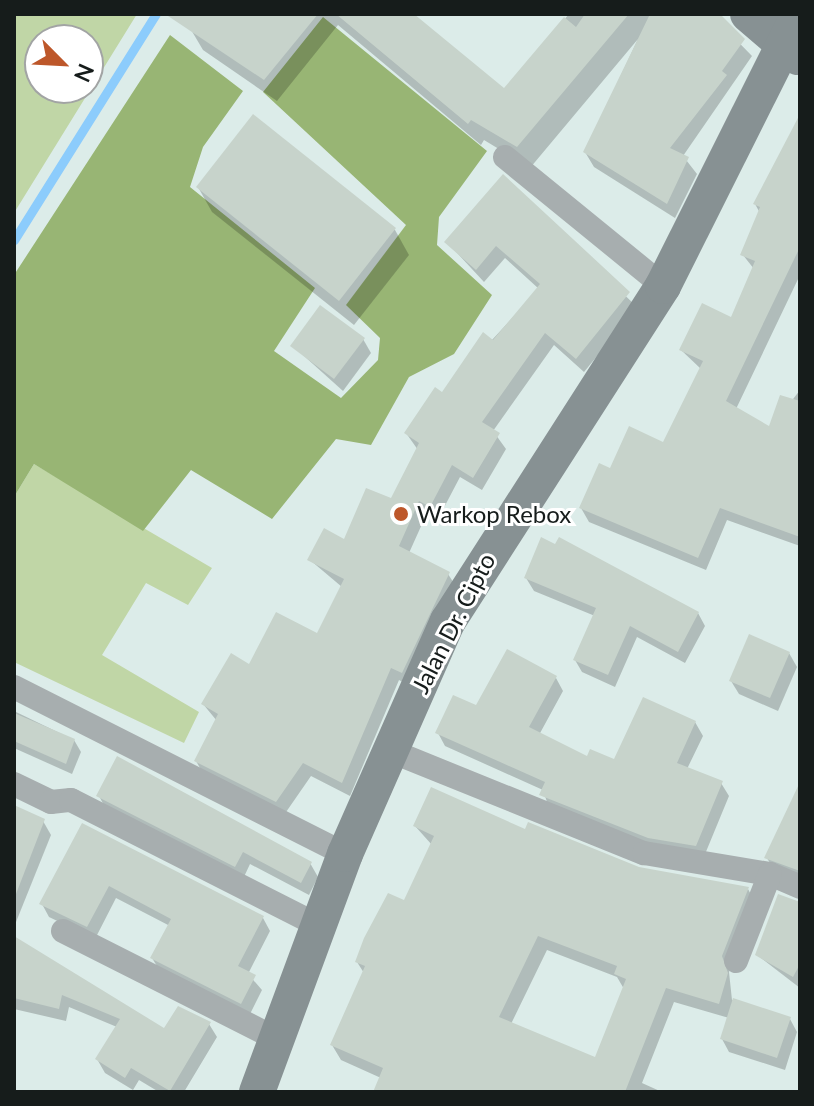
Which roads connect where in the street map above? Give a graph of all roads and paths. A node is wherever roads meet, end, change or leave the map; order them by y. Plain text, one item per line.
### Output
1 (748, 14) edge
2 (794, 39) edge
3 (505, 157) dead end
4 (663, 286) junction
5 (14, 687) edge
6 (391, 751) junction
7 (14, 784) edge
8 (345, 854) junction
9 (770, 874) junction
10 (800, 887) edge
11 (317, 925) junction
12 (63, 931) dead end
13 (736, 961) dead end
14 (275, 1038) junction
15 (257, 1092) edge

1 - 2 street
2 - 4 street, Jalan Dr. Cipto
3 - 4 street
4 - 6 street, Jalan Dr. Cipto
5 - 8 street
6 - 8 street, Jalan Dr. Cipto
6 - 9 street
7 - 11 street
8 - 11 street, Jalan Dr. Cipto
9 - 10 street
9 - 13 street
11 - 14 street, Jalan Dr. Cipto
12 - 14 street
14 - 15 street, Jalan Dr. Cipto

